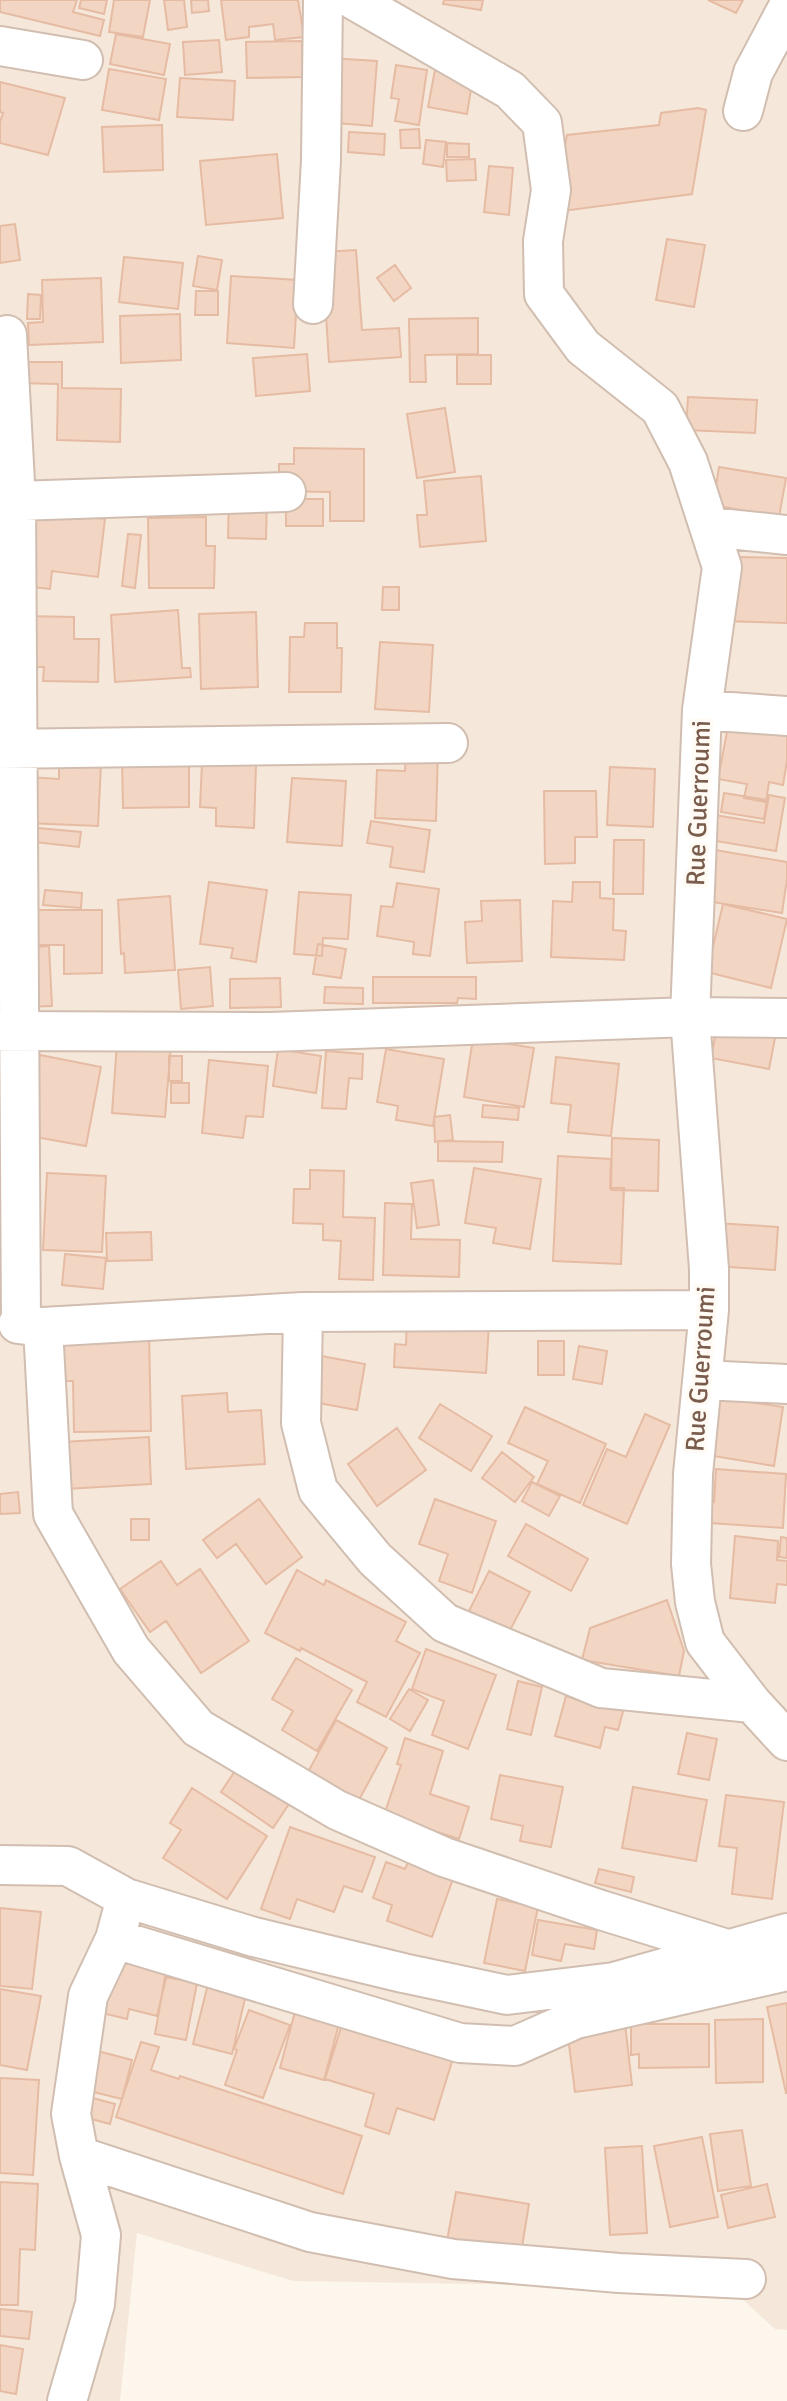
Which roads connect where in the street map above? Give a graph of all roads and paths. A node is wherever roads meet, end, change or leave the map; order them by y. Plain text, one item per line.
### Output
1 (323, 0) edge
2 (354, 0) edge
3 (787, 9) edge
4 (0, 46) edge
5 (83, 60) dead end
6 (743, 111) dead end
7 (313, 304) dead end
8 (7, 335) dead end
9 (6, 459) edge
10 (286, 492) dead end
11 (16, 501) junction
12 (709, 527) junction
13 (787, 535) edge
14 (702, 710) junction
15 (787, 716) edge
16 (448, 743) dead end
17 (9, 749) edge
18 (690, 1017) junction
19 (787, 1018) edge
20 (10, 1031) edge
21 (709, 1310) junction
22 (303, 1312) junction
23 (21, 1325) edge
24 (703, 1380) junction
25 (787, 1384) edge
26 (752, 1703) junction
27 (787, 1741) edge
28 (0, 1865) edge
29 (125, 1898) junction
30 (787, 1933) edge
31 (115, 1939) junction
32 (730, 1950) junction
33 (787, 1971) edge
34 (79, 2156) junction
35 (746, 2279) dead end
36 (66, 2401) edge

1 - 7 street
2 - 12 street, Rue Guerroumi
3 - 6 street
4 - 5 street
8 - 9 street
9 - 11 street
10 - 11 street
11 - 17 street
12 - 13 street
12 - 14 street, Rue Guerroumi
14 - 15 street
14 - 18 street, Rue Guerroumi
16 - 17 street
17 - 20 street
18 - 19 street
18 - 20 street
18 - 21 street, Rue Guerroumi
20 - 23 street
21 - 22 street
21 - 24 street, Rue Guerroumi
22 - 23 street
22 - 26 street
23 - 32 street
24 - 25 street
24 - 26 street, Rue Guerroumi
26 - 27 street, Rue Guerroumi
28 - 29 street
29 - 31 street
29 - 32 street
30 - 32 street
31 - 33 street
31 - 34 street
34 - 35 street
34 - 36 street

